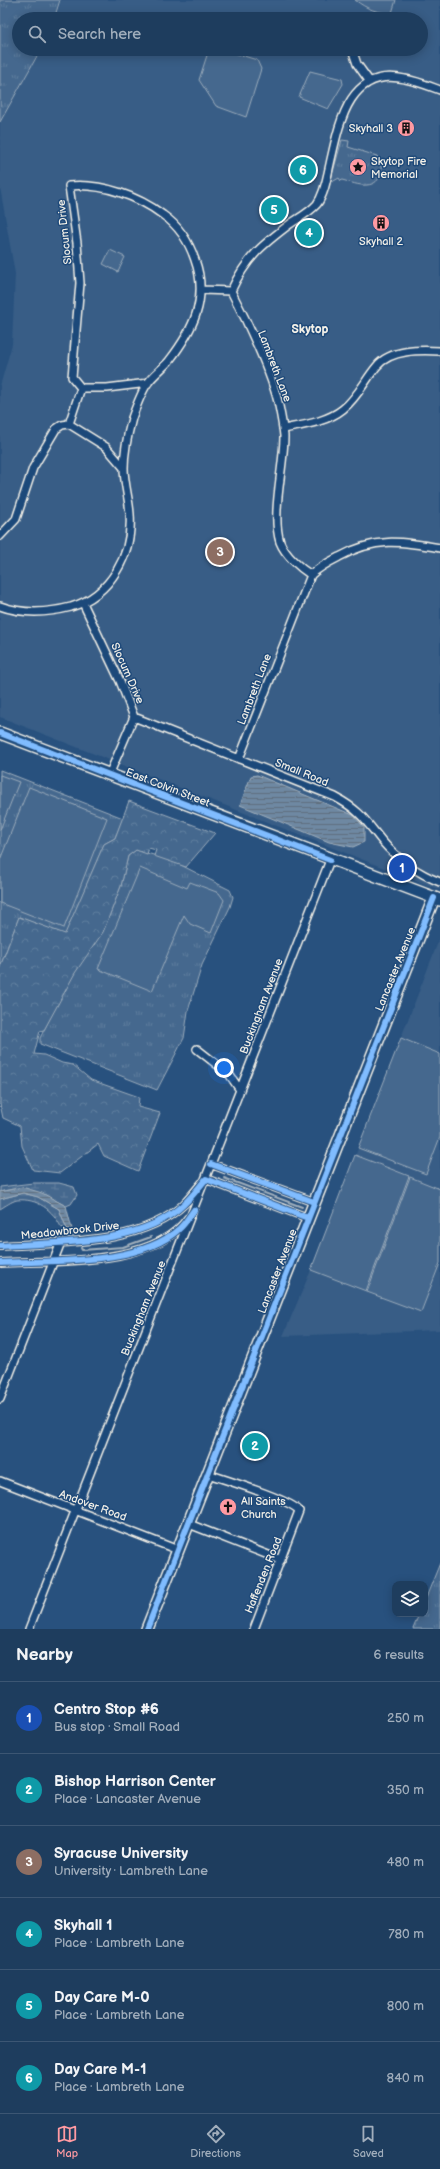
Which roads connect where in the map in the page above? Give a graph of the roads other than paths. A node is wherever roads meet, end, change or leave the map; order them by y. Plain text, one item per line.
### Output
1 (355, 56) edge
2 (370, 82) junction
3 (440, 90) edge
4 (202, 290) junction
5 (231, 291) junction
6 (440, 351) edge
7 (148, 383) junction
8 (81, 388) junction
9 (69, 424) junction
10 (283, 429) junction
11 (124, 468) junction
12 (0, 536) edge
13 (440, 548) edge
14 (311, 576) junction
15 (83, 603) junction
16 (0, 606) edge
17 (134, 717) junction
18 (0, 733) edge
19 (239, 759) junction
20 (109, 775) junction
21 (330, 860) junction
22 (440, 882) edge
23 (437, 899) edge
24 (197, 1050) dead end
25 (240, 1090) junction
26 (211, 1164) junction
27 (206, 1179) junction
28 (314, 1202) junction
29 (194, 1210) junction
30 (308, 1218) junction
31 (61, 1242) junction
32 (0, 1246) edge
33 (54, 1260) junction
34 (0, 1263) edge
35 (0, 1399) edge
36 (208, 1474) junction
37 (0, 1481) edge
38 (76, 1510) junction
39 (189, 1524) junction
40 (178, 1550) junction
41 (281, 1560) junction
42 (28, 1629) edge
43 (147, 1629) edge
44 (254, 1629) edge

1 - 2 street
2 - 3 street
2 - 5 street
4 - 5 street
4 - 7 street, Slocum Drive
4 - 8 street, Slocum Drive
5 - 10 street, Lambreth Lane
6 - 10 street
7 - 8 street
7 - 11 street, Slocum Drive
8 - 9 street
9 - 11 street
9 - 12 street
10 - 14 street, Lambreth Lane
11 - 15 street, Slocum Drive
13 - 14 street
14 - 19 street, Lambreth Lane
15 - 16 street, Slocum Drive
15 - 17 street, Slocum Drive
17 - 19 street, Small Road
17 - 20 street, Slocum Drive
18 - 20 street, East Colvin Street
19 - 22 street, Small Road
20 - 21 street, East Colvin Street
21 - 23 street, East Colvin Street
21 - 25 street, Buckingham Avenue
23 - 28 street, Lancaster Avenue
24 - 25 street
25 - 26 street, Buckingham Avenue
26 - 27 street, Buckingham Avenue
26 - 28 street
27 - 29 street, Buckingham Avenue
27 - 30 street
27 - 31 street, Meadowbrook Drive
28 - 30 street, Lancaster Avenue
29 - 33 street
29 - 38 street, Buckingham Avenue
30 - 36 street, Lancaster Avenue
31 - 32 street, Meadowbrook Drive
31 - 33 street
33 - 34 street
33 - 35 street
36 - 39 street, Lancaster Avenue
36 - 41 street, Haffenden Road
37 - 38 street, Andover Road
38 - 40 street, Andover Road
38 - 42 street, Buckingham Avenue
39 - 40 street, Lancaster Avenue
39 - 41 street
40 - 43 street, Lancaster Avenue
41 - 44 street, Haffenden Road

